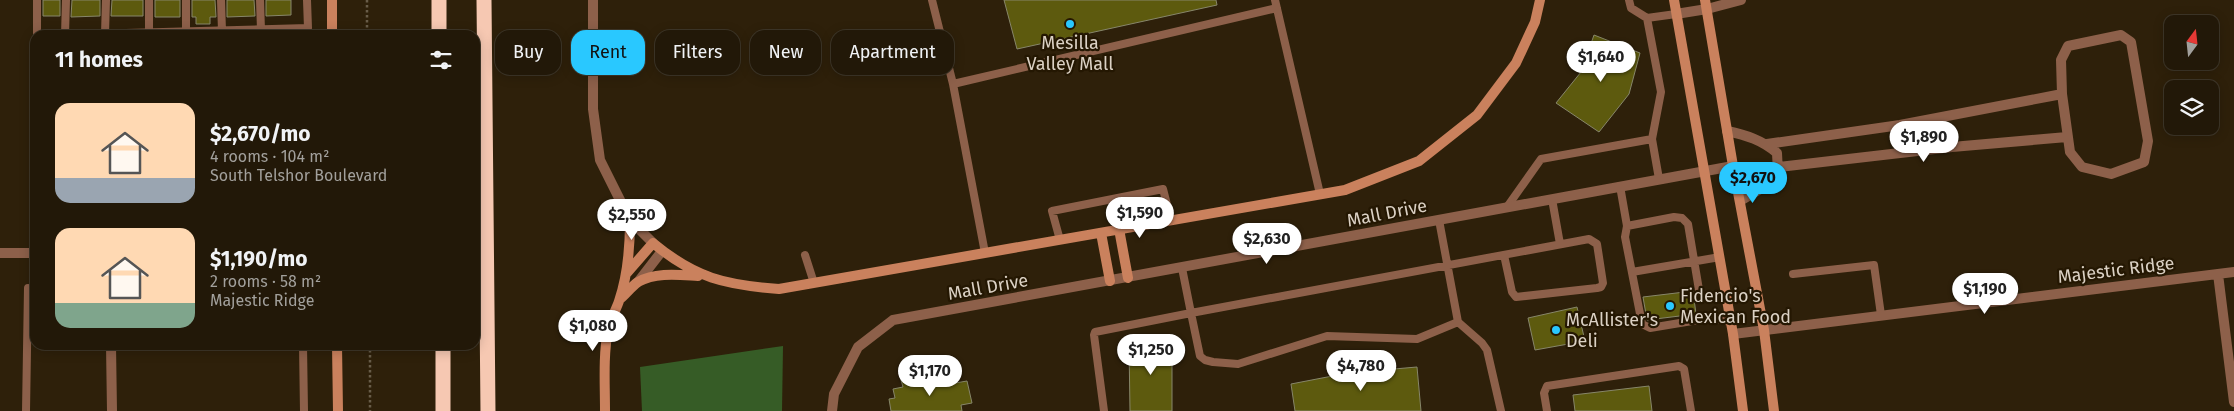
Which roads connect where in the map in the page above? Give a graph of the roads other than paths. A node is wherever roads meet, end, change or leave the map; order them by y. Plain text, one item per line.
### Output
1 (37, 0) edge
2 (66, 0) edge
3 (106, 0) edge
4 (149, 0) edge
5 (186, 0) edge
6 (221, 0) edge
7 (260, 0) edge
8 (307, 0) edge
9 (332, 0) edge
10 (439, 0) edge
11 (484, 0) edge
12 (593, 0) edge
13 (932, 0) edge
14 (1540, 0) edge
15 (1629, 0) edge
16 (1674, 0) edge
17 (1741, 0) edge
18 (1276, 4) edge
19 (1706, 5) edge
20 (1676, 14) junction
21 (1647, 18) junction
22 (37, 30) edge
23 (65, 30) edge
24 (106, 30) edge
25 (149, 30) edge
26 (186, 30) edge
27 (222, 30) edge
28 (261, 30) joint
29 (332, 30) edge
30 (439, 30) edge
31 (593, 30) edge
32 (593, 75) edge
33 (953, 84) junction
34 (2062, 94) junction
35 (1727, 131) junction
36 (2067, 138) junction
37 (1652, 139) junction
38 (1767, 144) junction
39 (1733, 166) junction
40 (1779, 167) junction
41 (1705, 170) junction
42 (1659, 179) junction
43 (1620, 186) junction
44 (1320, 194) junction
45 (1552, 199) junction
46 (1740, 201) junction
47 (1507, 207) junction
48 (630, 220) junction
49 (1171, 220) junction
50 (1439, 220) junction
51 (1627, 226) junction
52 (1119, 229) junction
53 (1101, 233) junction
54 (1060, 240) junction
55 (653, 244) junction
56 (1560, 244) junction
57 (662, 252) junction
58 (0, 253) edge
59 (30, 253) edge
60 (985, 253) junction
61 (805, 254) dead end
62 (1504, 255) junction
63 (1720, 257) junction
64 (1695, 261) junction
65 (1447, 265) junction
66 (1182, 268) junction
67 (1632, 272) junction
68 (2234, 272) edge
69 (626, 274) junction
70 (1793, 274) dead end
71 (2218, 274) junction
72 (704, 277) junction
73 (1128, 278) junction
74 (1110, 281) junction
75 (638, 282) junction
76 (814, 283) junction
77 (28, 288) dead end
78 (1699, 290) dead end
79 (620, 300) junction
80 (1191, 313) junction
81 (1882, 316) junction
82 (1458, 322) junction
83 (1731, 322) junction
84 (1764, 330) junction
85 (1734, 334) junction
86 (112, 350) edge
87 (303, 350) edge
88 (337, 350) edge
89 (443, 350) edge
90 (2234, 402) edge
91 (26, 411) edge
92 (112, 411) edge
93 (304, 411) edge
94 (338, 411) edge
95 (443, 411) edge
96 (488, 411) edge
97 (605, 411) edge
98 (832, 411) edge
99 (1104, 411) edge
100 (1501, 411) edge
101 (1547, 411) edge
102 (1691, 411) edge
103 (1744, 411) edge
104 (1774, 411) edge

1 - 22 lane
2 - 23 lane
3 - 24 lane
4 - 25 lane
5 - 26 lane
6 - 27 lane
7 - 28 lane
8 - 28 lane
9 - 29 street
10 - 30 highway
11 - 96 highway
12 - 31 street
13 - 33 lane
14 - 44 street
15 - 21 lane
16 - 20 street
17 - 19 street
18 - 33 lane
18 - 44 lane
19 - 20 street
19 - 35 street
20 - 21 lane
20 - 41 street
21 - 37 lane
32 - 48 street
33 - 60 lane
34 - 36 street
34 - 36 street
34 - 38 street
35 - 38 street
35 - 39 street
36 - 40 street
37 - 42 lane
37 - 47 lane
38 - 40 street
39 - 41 street, Mall Drive
39 - 46 street
40 - 46 street
41 - 42 street, Mall Drive
41 - 63 street
42 - 43 street, Mall Drive
43 - 45 street, Mall Drive
43 - 51 lane
44 - 49 street
45 - 47 street, Mall Drive
45 - 56 lane
46 - 84 street
47 - 50 street, Mall Drive
48 - 55 street
48 - 69 street
49 - 52 street
49 - 54 lane
50 - 65 lane
50 - 66 street, Mall Drive
51 - 64 lane
51 - 67 lane
52 - 53 street
52 - 73 street
53 - 54 street
53 - 74 street
54 - 60 street
55 - 57 street
55 - 69 street
56 - 62 lane
56 - 62 lane
57 - 72 street
57 - 75 street
58 - 59 street
60 - 76 street
61 - 76 lane
62 - 65 lane
63 - 64 lane
63 - 83 street
64 - 67 lane
64 - 78 lane
65 - 80 lane
65 - 82 lane
66 - 73 street, Mall Drive
66 - 80 lane
67 - 83 lane
68 - 71 street, Majestic Ridge
69 - 79 street
70 - 81 lane
71 - 81 street, Majestic Ridge
71 - 90 street
72 - 75 street
72 - 76 street
73 - 74 street, Mall Drive
74 - 98 street, Mall Drive
75 - 79 street
77 - 91 lane
79 - 97 street
80 - 82 lane
80 - 99 lane
81 - 84 street, Majestic Ridge
82 - 100 lane
83 - 85 street
84 - 85 street, Majestic Ridge
84 - 104 street
85 - 103 street
86 - 92 street
87 - 93 lane
88 - 94 street
89 - 95 highway
101 - 102 lane

